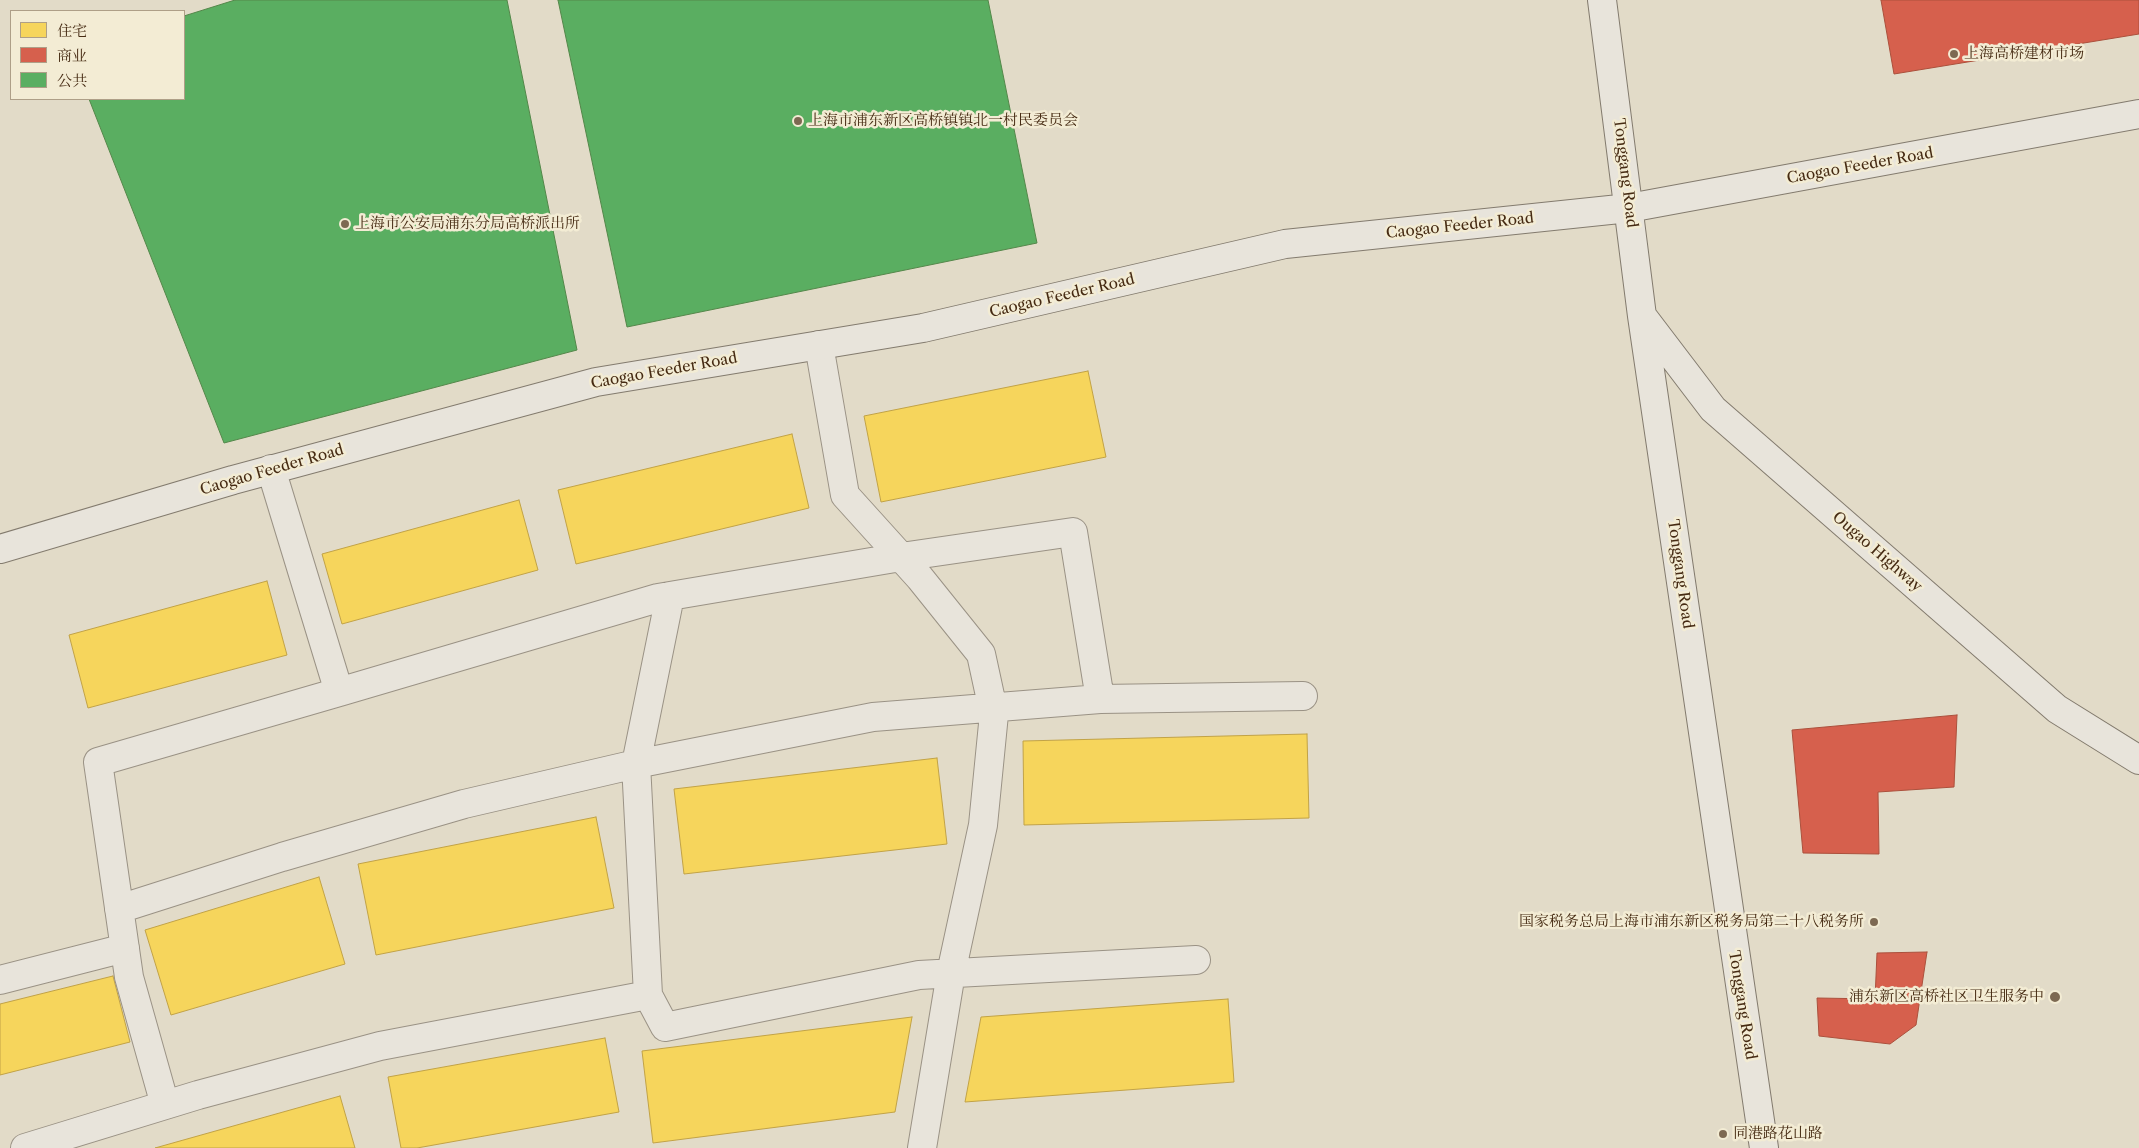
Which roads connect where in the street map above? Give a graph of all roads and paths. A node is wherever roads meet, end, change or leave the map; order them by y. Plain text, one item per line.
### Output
1 (1602, 0) edge
2 (2139, 114) edge
3 (1629, 208) junction
4 (1642, 316) junction
5 (819, 345) junction
6 (272, 469) junction
7 (0, 549) edge
8 (901, 557) junction
9 (670, 596) junction
10 (340, 692) junction
11 (1303, 696) dead end
12 (1100, 699) junction
13 (993, 708) junction
14 (2139, 760) edge
15 (636, 764) junction
16 (119, 909) junction
17 (125, 948) junction
18 (1196, 960) dead end
19 (951, 973) junction
20 (0, 980) edge
21 (648, 994) junction
22 (165, 1105) junction
23 (26, 1148) edge
24 (922, 1148) edge
25 (1764, 1148) edge

1 - 3 street, Tonggang Road
2 - 3 street, Caogao Feeder Road
3 - 4 street, Tonggang Road
3 - 5 street, Caogao Feeder Road
4 - 14 street, Ougao Highway
4 - 25 street, Tonggang Road
5 - 6 street, Caogao Feeder Road
5 - 8 street
6 - 7 street, Caogao Feeder Road
6 - 10 street
8 - 9 street
8 - 12 street
8 - 13 street
9 - 10 street
9 - 15 street
10 - 16 street
11 - 12 street
12 - 13 street
13 - 15 street
13 - 19 street
15 - 16 street
15 - 21 street
16 - 17 street
17 - 20 street
17 - 22 street
18 - 19 street
19 - 21 street
19 - 24 street
21 - 22 street
22 - 23 street

